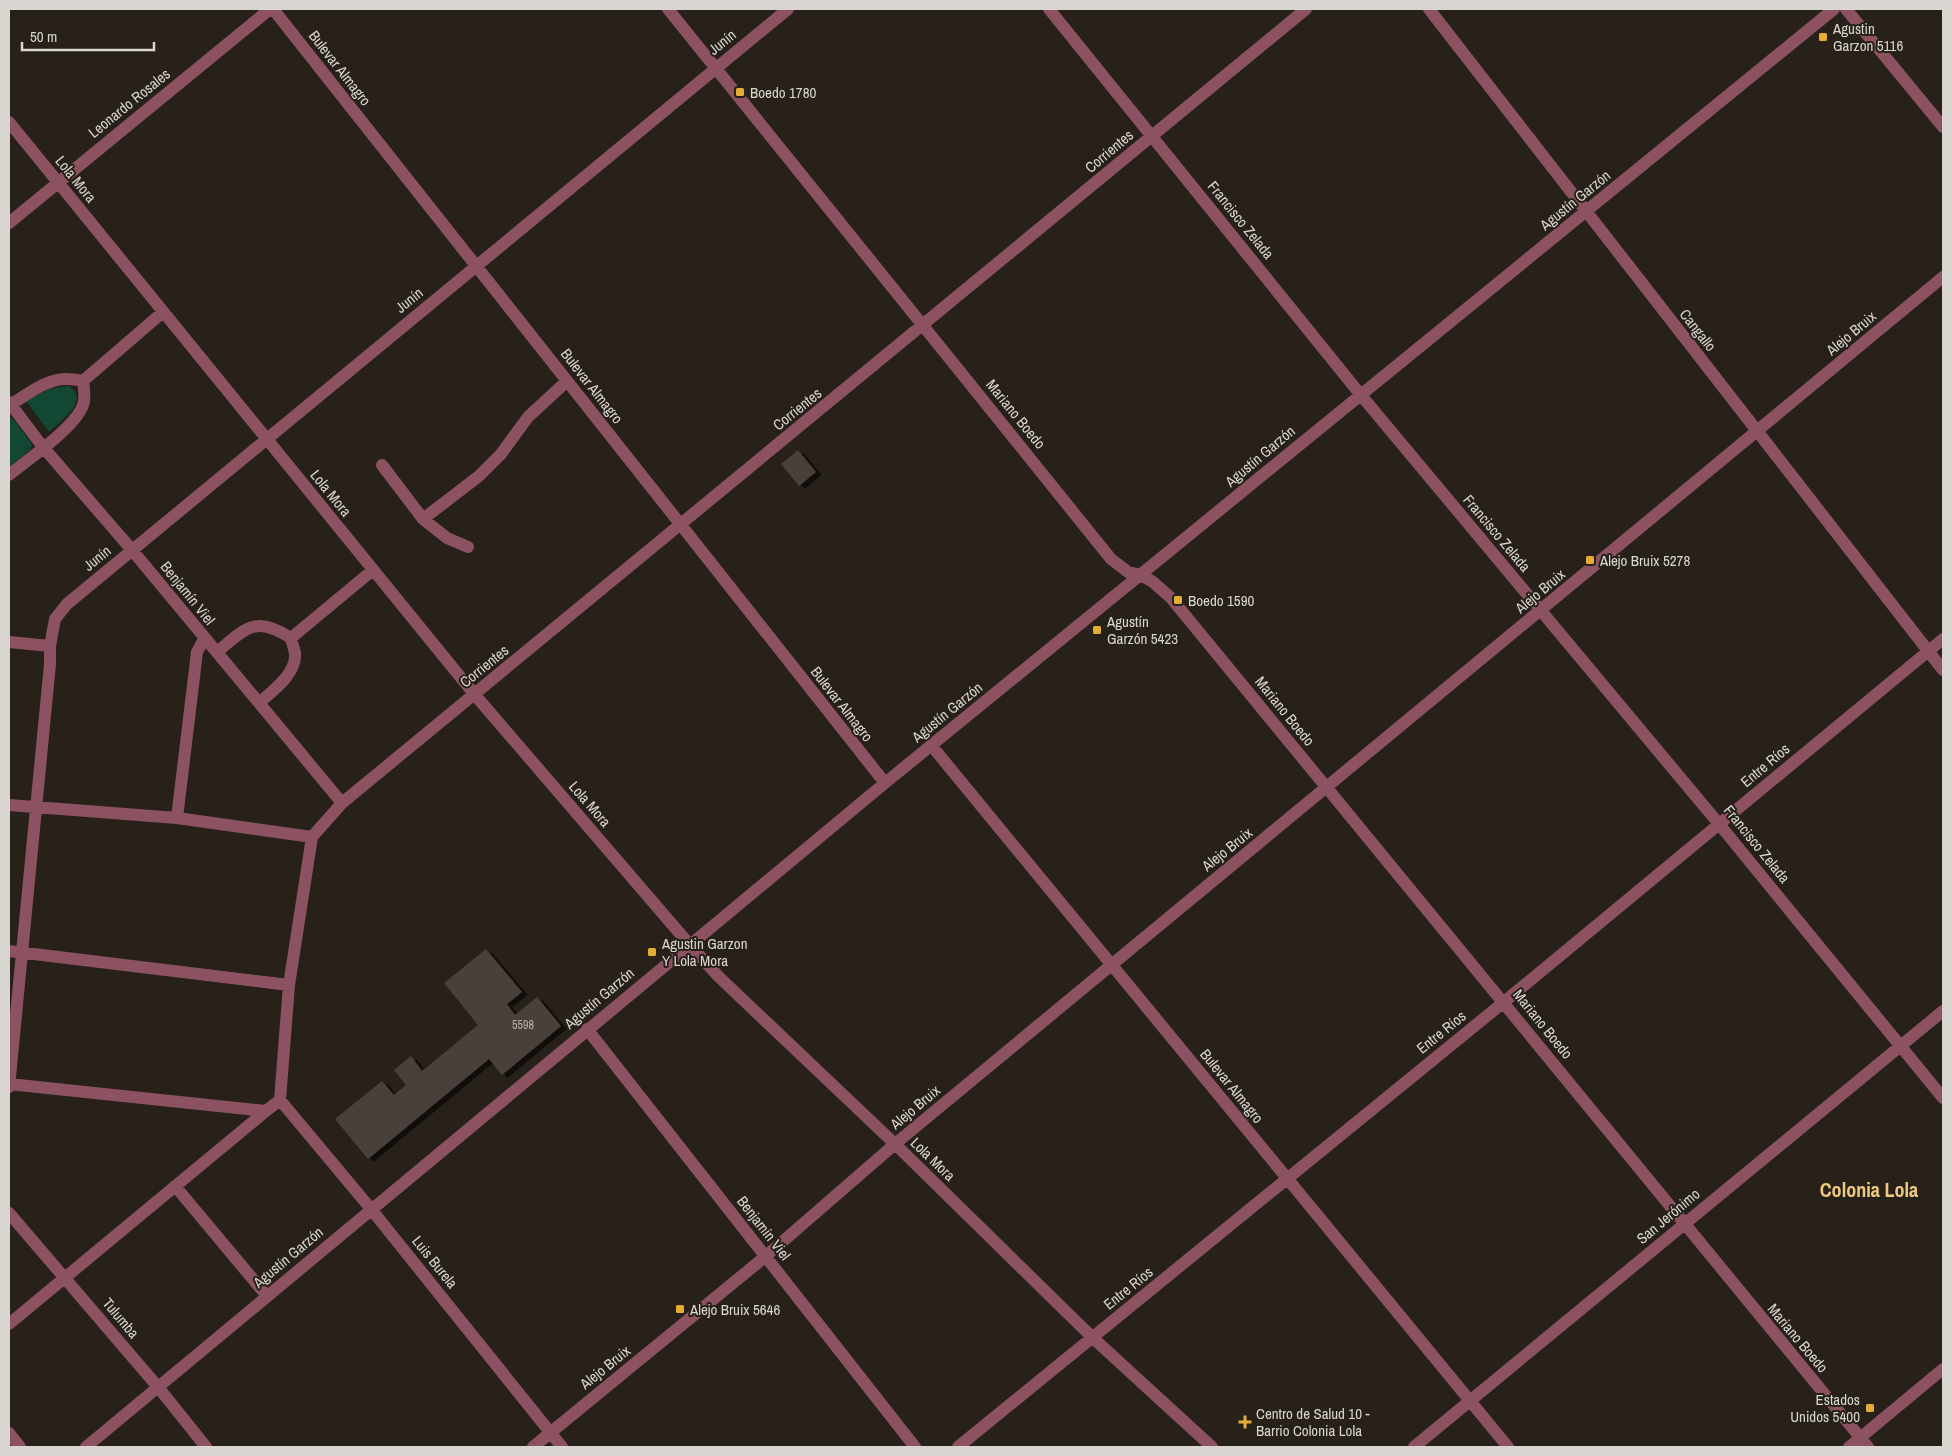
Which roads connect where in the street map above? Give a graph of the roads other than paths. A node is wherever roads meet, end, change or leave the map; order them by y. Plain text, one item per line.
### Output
1 (271, 9) edge
2 (668, 9) edge
3 (788, 9) edge
4 (1049, 9) edge
5 (1306, 9) edge
6 (1429, 9) edge
7 (1834, 9) edge
8 (1846, 9) edge
9 (715, 68) junction
10 (9, 122) edge
11 (1943, 126) edge
12 (1152, 136) junction
13 (58, 182) junction
14 (1587, 212) junction
15 (9, 223) edge
16 (476, 266) junction
17 (1943, 277) edge
18 (163, 312) junction
19 (924, 325) junction
20 (83, 381) junction
21 (567, 381) junction
22 (1360, 394) junction
23 (9, 404) edge
24 (1757, 433) junction
25 (265, 439) junction
26 (43, 447) junction
27 (382, 465) dead end
28 (9, 476) edge
29 (423, 519) junction
30 (681, 525) junction
31 (468, 546) dead end
32 (132, 550) junction
33 (373, 570) junction
34 (1141, 575) junction
35 (1541, 611) junction
36 (291, 638) junction
37 (204, 639) junction
38 (1943, 639) edge
39 (9, 642) edge
40 (50, 646) junction
41 (1929, 651) junction
42 (217, 652) junction
43 (1943, 670) edge
44 (475, 694) junction
45 (259, 703) junction
46 (932, 745) junction
47 (885, 783) junction
48 (1327, 788) junction
49 (342, 804) junction
50 (9, 805) edge
51 (36, 807) junction
52 (177, 818) junction
53 (1719, 824) junction
54 (312, 837) junction
55 (689, 944) junction
56 (15, 952) edge
57 (1112, 965) junction
58 (289, 985) junction
59 (1504, 1002) junction
60 (1943, 1010) edge
61 (587, 1029) junction
62 (1901, 1045) junction
63 (9, 1085) edge
64 (1943, 1098) edge
65 (280, 1100) junction
66 (266, 1111) junction
67 (896, 1144) junction
68 (1287, 1178) junction
69 (175, 1186) junction
70 (371, 1209) junction
71 (9, 1213) edge
72 (1684, 1224) junction
73 (766, 1256) junction
74 (65, 1277) junction
75 (267, 1296) junction
76 (9, 1324) edge
77 (1093, 1338) junction
78 (1943, 1370) edge
79 (158, 1387) junction
80 (1470, 1401) junction
81 (9, 1433) edge
82 (550, 1433) junction
83 (1864, 1443) edge
84 (20, 1447) edge
85 (86, 1447) edge
86 (206, 1447) edge
87 (533, 1447) edge
88 (562, 1447) edge
89 (915, 1447) edge
90 (958, 1447) edge
91 (1212, 1447) edge
92 (1414, 1447) edge
93 (1508, 1447) edge
94 (1849, 1447) edge

1 - 13 street, Leonardo Rosales
1 - 16 street, Bulevar Almagro
2 - 9 street, Mariano Boedo
3 - 9 street, Junín
4 - 12 street, Francisco Zelada
5 - 12 street, Corrientes
6 - 14 street, Cangallo
7 - 14 street, Agustín Garzón
8 - 11 street
9 - 16 street, Junín
9 - 19 street, Mariano Boedo
10 - 13 street, Lola Mora
12 - 19 street, Corrientes
12 - 22 street, Francisco Zelada
13 - 15 street, Leonardo Rosales
13 - 18 street, Lola Mora
14 - 22 street, Agustín Garzón
14 - 24 street, Cangallo
16 - 21 street, Bulevar Almagro
16 - 25 street, Junín
17 - 24 street, Alejo Bruix
18 - 20 street
18 - 25 street, Lola Mora
19 - 30 street, Corrientes
19 - 34 street, Mariano Boedo
20 - 23 street
20 - 26 street
21 - 29 street
21 - 30 street, Bulevar Almagro
22 - 34 street, Agustín Garzón
22 - 35 street, Francisco Zelada
23 - 26 street, Benjamín Viel
24 - 35 street, Alejo Bruix
24 - 41 street, Cangallo
25 - 32 street, Junín
25 - 33 street, Lola Mora
26 - 28 street
26 - 32 street, Benjamín Viel
27 - 29 street
29 - 31 street
30 - 44 street, Corrientes
30 - 47 street, Bulevar Almagro
32 - 37 street, Benjamín Viel
32 - 40 street, Junín
33 - 36 street
33 - 44 street, Lola Mora
34 - 46 street, Agustín Garzón
34 - 48 street, Mariano Boedo
35 - 48 street, Alejo Bruix
35 - 53 street, Francisco Zelada
36 - 42 street
36 - 45 street
37 - 42 street, Benjamín Viel
37 - 52 street
38 - 41 street, Entre Ríos
39 - 40 street
40 - 51 street
41 - 43 street, Cangallo
41 - 53 street, Entre Ríos
42 - 45 street, Benjamín Viel
44 - 49 street, Corrientes
44 - 55 street, Lola Mora
45 - 49 street, Benjamín Viel
46 - 47 street, Agustín Garzón
46 - 57 street, Bulevar Almagro
47 - 55 street, Agustín Garzón
48 - 57 street, Alejo Bruix
48 - 59 street, Mariano Boedo
49 - 54 street, Corrientes
50 - 51 street
51 - 52 street
51 - 56 street
52 - 54 street
53 - 59 street, Entre Ríos
53 - 62 street, Francisco Zelada
54 - 58 street
55 - 61 street, Agustín Garzón
55 - 67 street, Lola Mora
56 - 58 street
56 - 63 street
57 - 67 street, Alejo Bruix
57 - 68 street, Bulevar Almagro
58 - 65 street
59 - 68 street, Entre Ríos
59 - 72 street, Mariano Boedo
60 - 62 street, San Jerónimo
61 - 70 street, Agustín Garzón
61 - 73 street, Benjamín Viel
62 - 64 street, Francisco Zelada
62 - 72 street, San Jerónimo
63 - 66 street
65 - 66 street
65 - 70 street, Luis Burela
66 - 69 street
67 - 73 street, Alejo Bruix
67 - 77 street, Lola Mora
68 - 77 street, Entre Ríos
68 - 80 street, Bulevar Almagro
69 - 74 street
69 - 75 street
70 - 75 street, Agustín Garzón
70 - 82 street, Luis Burela
71 - 74 street, Tulumba
72 - 80 street, San Jerónimo
72 - 83 street, Mariano Boedo
73 - 82 street, Alejo Bruix
73 - 89 street, Benjamín Viel
74 - 76 street
74 - 79 street, Tulumba
75 - 79 street, Agustín Garzón
77 - 90 street, Entre Ríos
77 - 91 street, Lola Mora
78 - 83 street
79 - 85 street, Agustín Garzón
79 - 86 street, Tulumba
80 - 92 street, San Jerónimo
80 - 93 street, Bulevar Almagro
81 - 84 street
82 - 87 street, Alejo Bruix
82 - 88 street, Luis Burela
83 - 94 street

